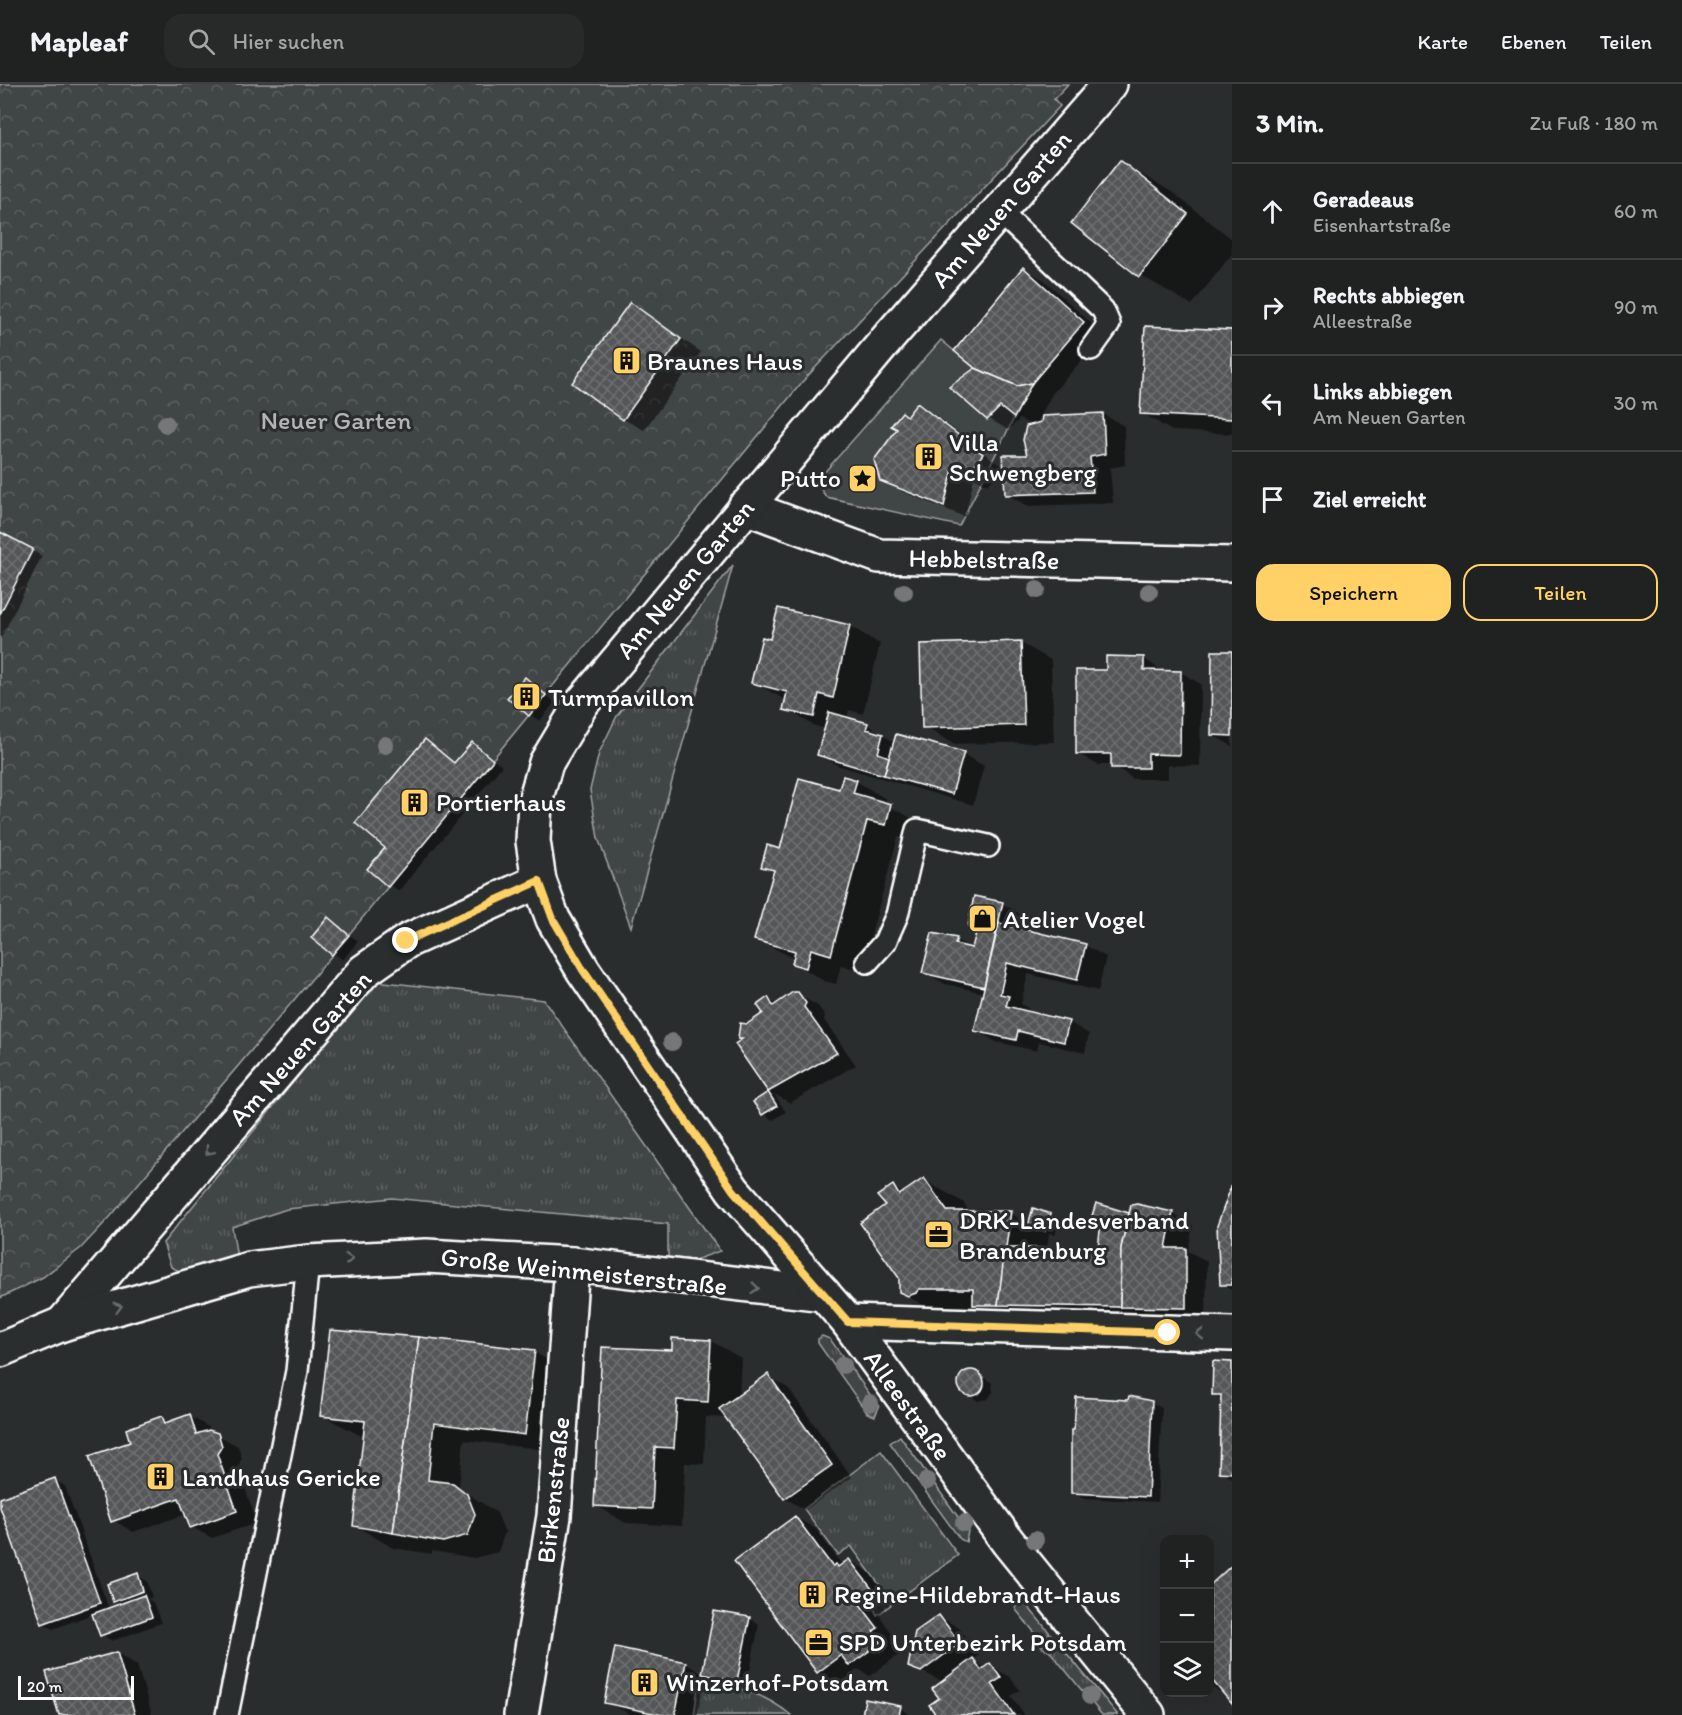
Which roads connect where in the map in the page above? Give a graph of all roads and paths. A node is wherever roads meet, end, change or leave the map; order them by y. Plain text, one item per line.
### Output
1 (1110, 84) edge
2 (999, 212) junction
3 (1091, 349) dead end
4 (745, 507) junction
5 (1232, 564) edge
6 (988, 846) dead end
7 (539, 881) junction
8 (867, 962) dead end
9 (308, 1262) junction
10 (572, 1264) junction
11 (824, 1294) junction
12 (848, 1322) junction
13 (62, 1324) junction
14 (1232, 1334) edge
15 (0, 1350) edge
16 (227, 1715) edge
17 (521, 1715) edge
18 (1148, 1715) edge

1 - 2 street, Am Neuen Garten
2 - 3 lane
2 - 4 street, Am Neuen Garten
4 - 5 street, Hebbelstraße
4 - 7 street, Am Neuen Garten
6 - 8 lane
7 - 11 street, Alleestraße
7 -> 13 street, Am Neuen Garten
9 -> 10 street, Große Weinmeisterstraße
13 -> 9 street, Große Weinmeisterstraße
9 - 16 lane
10 -> 11 street, Große Weinmeisterstraße
10 - 17 street, Birkenstraße
11 - 12 street, Alleestraße
14 -> 12 street
12 - 18 street, Alleestraße
13 - 15 street, Große Weinmeisterstraße

